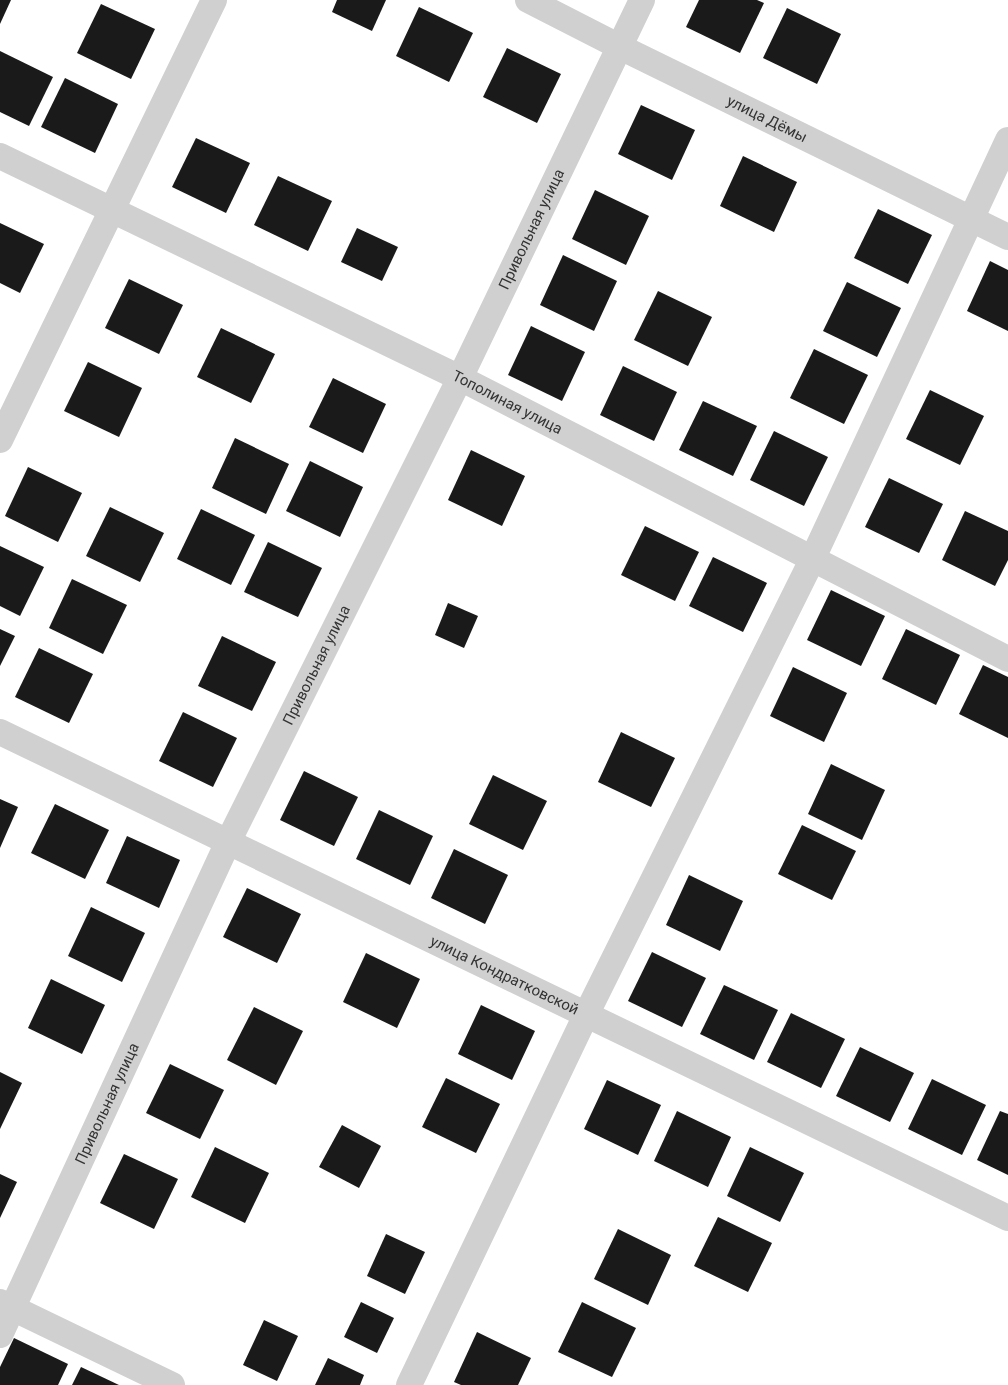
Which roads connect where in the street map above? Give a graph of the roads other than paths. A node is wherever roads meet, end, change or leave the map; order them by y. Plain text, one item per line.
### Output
1 (214, 0) edge
2 (528, 0) edge
3 (642, 0) edge
4 (620, 47) junction
5 (1008, 140) edge
6 (0, 156) edge
7 (111, 210) junction
8 (970, 220) junction
9 (1008, 237) edge
10 (460, 378) junction
11 (0, 440) edge
12 (812, 560) junction
13 (1008, 659) edge
14 (0, 732) edge
15 (228, 842) junction
16 (586, 1015) junction
17 (1008, 1218) edge
18 (7, 1305) edge
19 (0, 1335) edge
20 (172, 1385) edge
21 (409, 1385) edge

1 - 7 street
2 - 4 street, улица Дёмы
3 - 4 street, Привольная улица
4 - 8 street, улица Дёмы
4 - 10 street, Привольная улица
5 - 8 street
6 - 7 street, Тополиная улица
7 - 10 street, Тополиная улица
7 - 11 street
8 - 9 street, улица Дёмы
8 - 12 street
10 - 12 street, Тополиная улица
10 - 15 street, Привольная улица
12 - 13 street, Тополиная улица
12 - 16 street
14 - 15 street, улица Кондратковской
15 - 16 street, улица Кондратковской
15 - 18 street, Привольная улица
16 - 17 street, улица Кондратковской
16 - 21 street
18 - 19 street, Привольная улица
18 - 20 street

